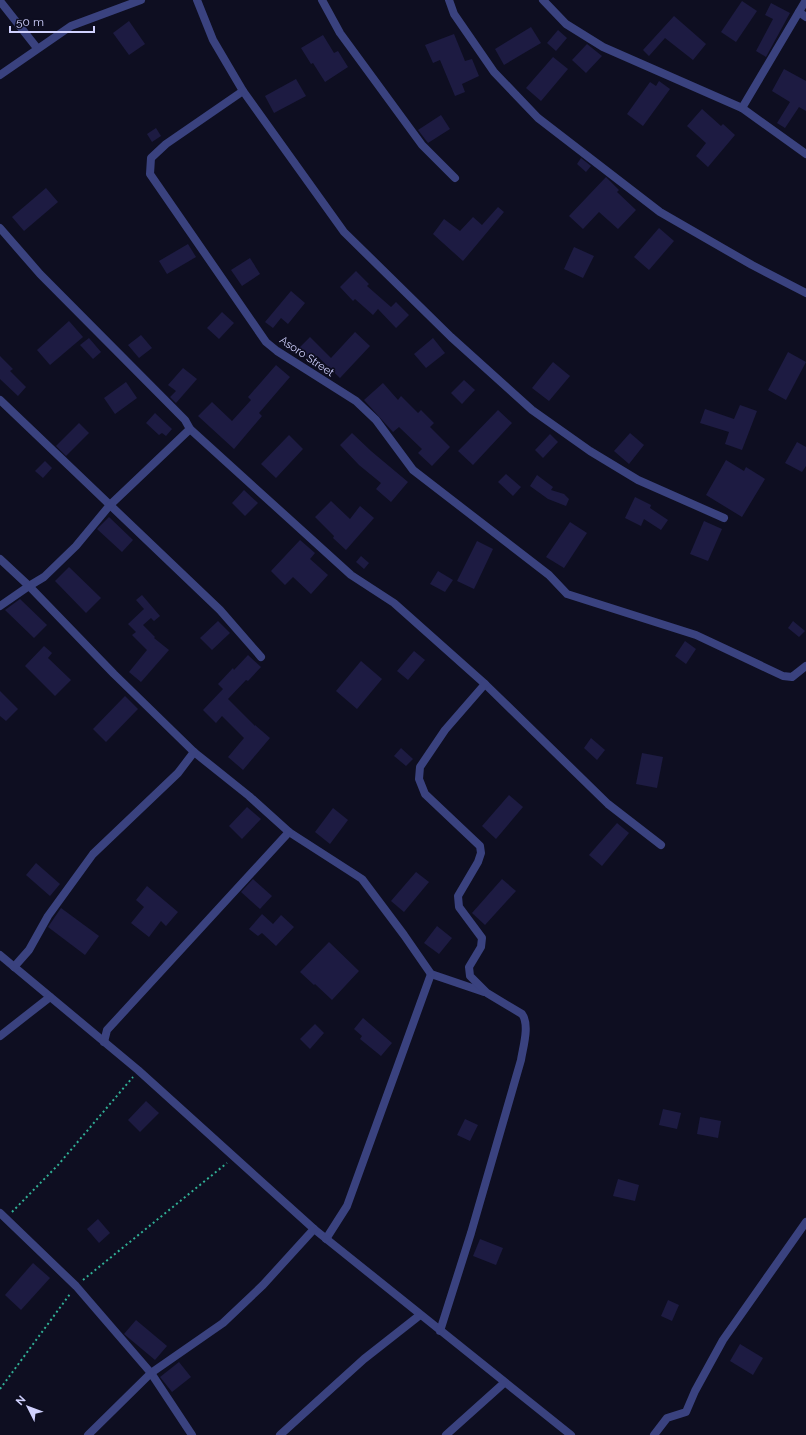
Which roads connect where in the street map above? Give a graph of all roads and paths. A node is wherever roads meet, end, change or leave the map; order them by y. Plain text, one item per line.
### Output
1 (141, 0) edge
2 (197, 0) edge
3 (322, 0) edge
4 (449, 0) edge
5 (543, 0) edge
6 (806, 0) edge
7 (0, 2) edge
8 (123, 3) edge
9 (803, 15) edge
10 (37, 48) junction
11 (0, 75) edge
12 (243, 91) junction
13 (742, 108) junction
14 (806, 154) edge
15 (455, 178) dead end
16 (0, 228) edge
17 (806, 293) edge
18 (0, 400) edge
19 (190, 429) junction
20 (110, 505) junction
21 (724, 518) dead end
22 (0, 559) edge
23 (29, 586) junction
24 (0, 606) edge
25 (261, 657) dead end
26 (806, 666) edge
27 (485, 684) junction
28 (194, 752) junction
29 (289, 832) junction
30 (661, 845) dead end
31 (0, 955) edge
32 (14, 967) junction
33 (431, 974) junction
34 (487, 993) junction
35 (50, 997) junction
36 (0, 1036) edge
37 (104, 1042) junction
38 (138, 1070) junction
39 (234, 1157) junction
40 (3, 1216) edge
41 (806, 1222) edge
42 (314, 1229) junction
43 (326, 1239) junction
44 (76, 1286) junction
45 (420, 1314) junction
46 (440, 1331) junction
47 (151, 1373) junction
48 (504, 1383) junction
49 (0, 1389) edge
50 (88, 1435) edge
51 (192, 1435) edge
52 (280, 1435) edge
53 (446, 1435) edge
54 (571, 1435) edge
55 (654, 1435) edge

1 - 8 street
2 - 12 street
3 - 15 street
4 - 17 street
5 - 13 street
6 - 9 street
7 - 10 street
8 - 10 street
9 - 13 street
10 - 11 street
12 - 21 street
12 - 26 street, Asoro Street
13 - 14 street
16 - 19 street
18 - 20 street
19 - 20 street
19 - 27 street
20 - 23 street
20 - 25 street
22 - 23 street
23 - 24 street
23 - 28 street
27 - 30 street
27 - 34 street
28 - 29 street
28 - 32 street
29 - 33 street
29 - 37 street
31 - 32 street
32 - 35 street
33 - 34 street
33 - 43 street
34 - 46 street
35 - 36 street
35 - 37 street
37 - 38 street
38 - 39 street
38 - 40 path
39 - 42 street
39 - 44 path
40 - 44 street
41 - 55 street
42 - 43 street
42 - 47 street
43 - 45 street
44 - 47 street
44 - 49 path
45 - 46 street
45 - 52 street
46 - 48 street
47 - 50 street
47 - 51 street
48 - 53 street
48 - 54 street

